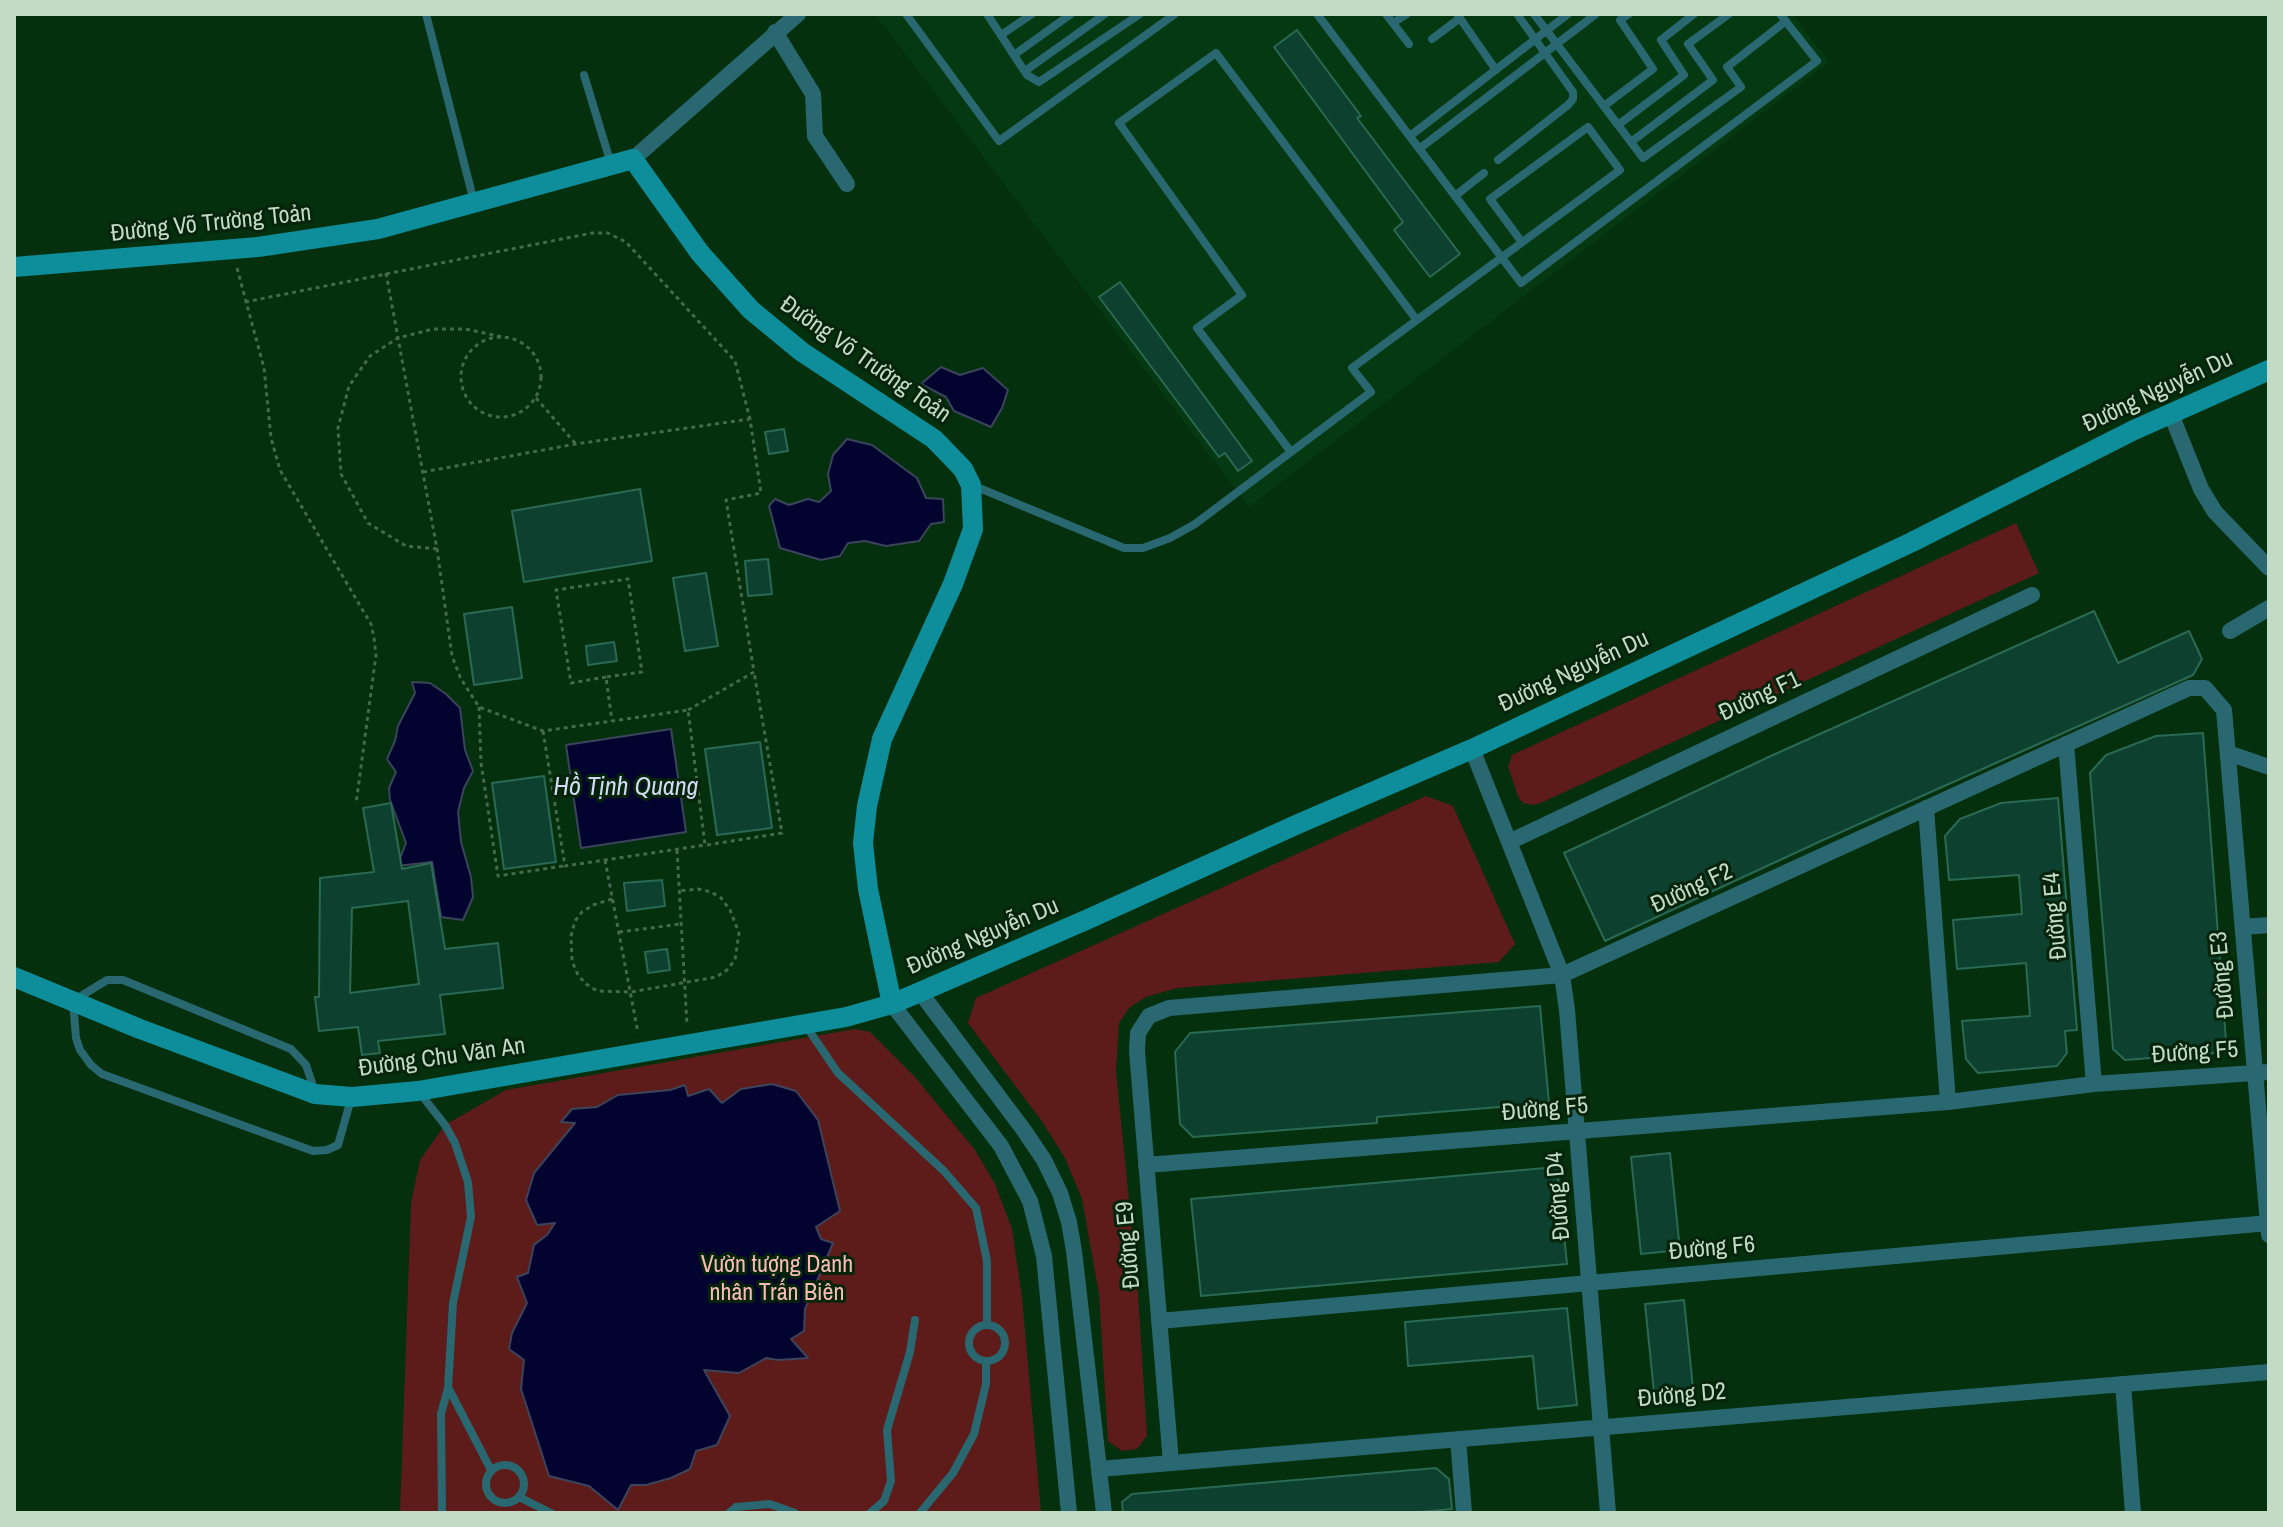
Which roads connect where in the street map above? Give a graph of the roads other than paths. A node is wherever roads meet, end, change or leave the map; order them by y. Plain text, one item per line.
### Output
1 (426, 14) edge
2 (798, 14) edge
3 (906, 14) edge
4 (987, 14) edge
5 (1032, 14) edge
6 (1071, 14) edge
7 (1105, 14) edge
8 (1140, 14) edge
9 (1175, 14) edge
10 (1317, 14) edge
11 (1386, 14) edge
12 (1407, 14) edge
13 (1517, 14) edge
14 (1534, 14) edge
15 (1568, 14) edge
16 (1596, 14) edge
17 (1629, 14) edge
18 (1694, 14) edge
19 (1729, 14) edge
20 (1459, 16) edge
21 (1783, 18) edge
22 (1393, 23) junction
23 (1547, 31) junction
24 (775, 32) junction
25 (1001, 35) junction
26 (1432, 39) dead end
27 (1535, 39) junction
28 (1409, 44) dead end
29 (1557, 44) junction
30 (1545, 53) junction
31 (1014, 55) junction
32 (1496, 70) junction
33 (1025, 71) junction
34 (584, 75) dead end
35 (1604, 106) junction
36 (1618, 125) junction
37 (1410, 136) junction
38 (1631, 142) junction
39 (1419, 149) junction
40 (633, 159) junction
41 (1498, 160) dead end
42 (611, 165) junction
43 (1484, 173) dead end
44 (847, 184) dead end
45 (1455, 196) junction
46 (474, 203) junction
47 (1521, 241) junction
48 (1500, 256) junction
49 (14, 267) edge
50 (1416, 319) junction
51 (2269, 370) edge
52 (2171, 414) junction
53 (1291, 452) junction
54 (971, 485) junction
55 (2269, 568) edge
56 (2032, 595) dead end
57 (2269, 608) edge
58 (2230, 631) dead end
59 (2224, 710) joint
60 (2066, 744) junction
61 (1472, 749) junction
62 (2228, 753) junction
63 (2269, 767) edge
64 (1926, 808) junction
65 (1509, 842) junction
66 (2269, 925) edge
67 (2243, 927) junction
68 (1562, 975) junction
69 (14, 977) edge
70 (920, 992) junction
71 (73, 1001) junction
72 (892, 1004) junction
73 (1143, 1025) joint
74 (805, 1026) junction
75 (2262, 1072) edge
76 (2094, 1084) junction
77 (418, 1091) junction
78 (315, 1094) junction
79 (352, 1097) junction
80 (1948, 1102) junction
81 (1577, 1131) junction
82 (1146, 1165) junction
83 (2268, 1224) edge
84 (2269, 1235) edge
85 (1590, 1284) junction
86 (915, 1320) dead end
87 (1159, 1321) junction
88 (987, 1324) junction
89 (986, 1361) junction
90 (2269, 1372) edge
91 (2123, 1384) junction
92 (448, 1388) junction
93 (1602, 1427) junction
94 (1458, 1439) junction
95 (1171, 1463) junction
96 (1099, 1469) junction
97 (491, 1470) junction
98 (519, 1497) junction
99 (442, 1513) edge
100 (551, 1513) edge
101 (729, 1513) edge
102 (795, 1513) edge
103 (870, 1513) edge
104 (920, 1513) edge
105 (1069, 1513) edge
106 (1104, 1513) edge
107 (1464, 1513) edge
108 (1608, 1513) edge
109 (2133, 1513) edge

1 - 46 lane
2 - 24 street
3 - 9 lane
4 - 25 lane
5 - 25 lane
6 - 31 lane
7 - 33 lane
8 - 33 lane
10 - 37 lane
11 - 22 lane
12 - 22 lane
13 - 27 lane
14 - 23 lane
15 - 23 lane
16 - 29 lane
17 - 35 lane
18 - 36 lane
19 - 38 lane
20 - 26 lane
20 - 32 lane
21 - 38 lane
21 - 48 lane
22 - 28 lane
23 - 27 lane
23 - 29 lane
24 - 40 street
24 - 44 street
25 - 31 lane
27 - 30 lane
27 - 32 lane
29 - 30 lane
29 - 35 lane
30 - 39 lane
30 - 41 lane
31 - 33 lane
32 - 37 lane
34 - 42 lane
35 - 36 lane
36 - 38 lane
37 - 39 lane
39 - 45 lane
40 - 42 main road, Đường Võ Trường Toản
40 - 54 main road, Đường Võ Trường Toản
42 - 46 main road, Đường Võ Trường Toản
43 - 45 lane
45 - 48 lane
46 - 49 main road, Đường Võ Trường Toản
47 - 47 lane
47 - 48 lane
48 - 50 lane
50 - 53 lane
50 - 53 lane
51 - 52 main road, Đường Nguyễn Du
52 - 55 street
52 - 61 main road, Đường Nguyễn Du
53 - 54 lane
54 - 72 main road
56 - 65 street, Đường F1
57 - 58 street
59 - 60 street, Đường F2
59 - 62 street, Đường E3
60 - 64 street, Đường F2
60 - 76 street, Đường E4
61 - 65 street, Đường D4
61 - 70 main road, Đường Nguyễn Du
62 - 63 street
62 - 67 street, Đường E3
64 - 68 street, Đường F2
64 - 80 street
65 - 68 street, Đường D4
66 - 67 street
67 - 75 street, Đường E3
68 - 73 street, Đường F2
68 - 81 street, Đường D4
69 - 71 main road, Đường Chu Văn An
70 - 72 main road, Đường Nguyễn Du
70 - 96 street
71 - 78 main road, Đường Chu Văn An
71 - 78 lane
71 - 79 lane
72 - 74 main road, Đường Chu Văn An
72 - 105 street
73 - 82 street, Đường E9
74 - 77 main road, Đường Chu Văn An
74 - 88 lane
75 - 76 street, Đường F5
75 - 83 street, Đường E3
76 - 80 street, Đường F5
77 - 79 main road, Đường Chu Văn An
77 - 92 lane
78 - 79 main road, Đường Chu Văn An
80 - 81 street, Đường F5
81 - 82 street, Đường F5
81 - 85 street, Đường D4
82 - 87 street, Đường E9
83 - 84 street, Đường E3
83 - 85 street, Đường F6
85 - 87 street, Đường F6
85 - 93 street, Đường D4
86 - 103 lane
87 - 95 street, Đường E9
88 - 89 lane
88 - 89 lane
89 - 104 lane
90 - 91 street, Đường D2
91 - 93 street, Đường D2
91 - 109 street
92 - 97 lane
92 - 99 lane
93 - 94 street, Đường D2
93 - 108 street, Đường D4
94 - 95 street, Đường D2
94 - 107 street
95 - 96 street, Đường D2
96 - 106 street
97 - 98 lane
97 - 98 lane
98 - 100 lane
101 - 102 lane

